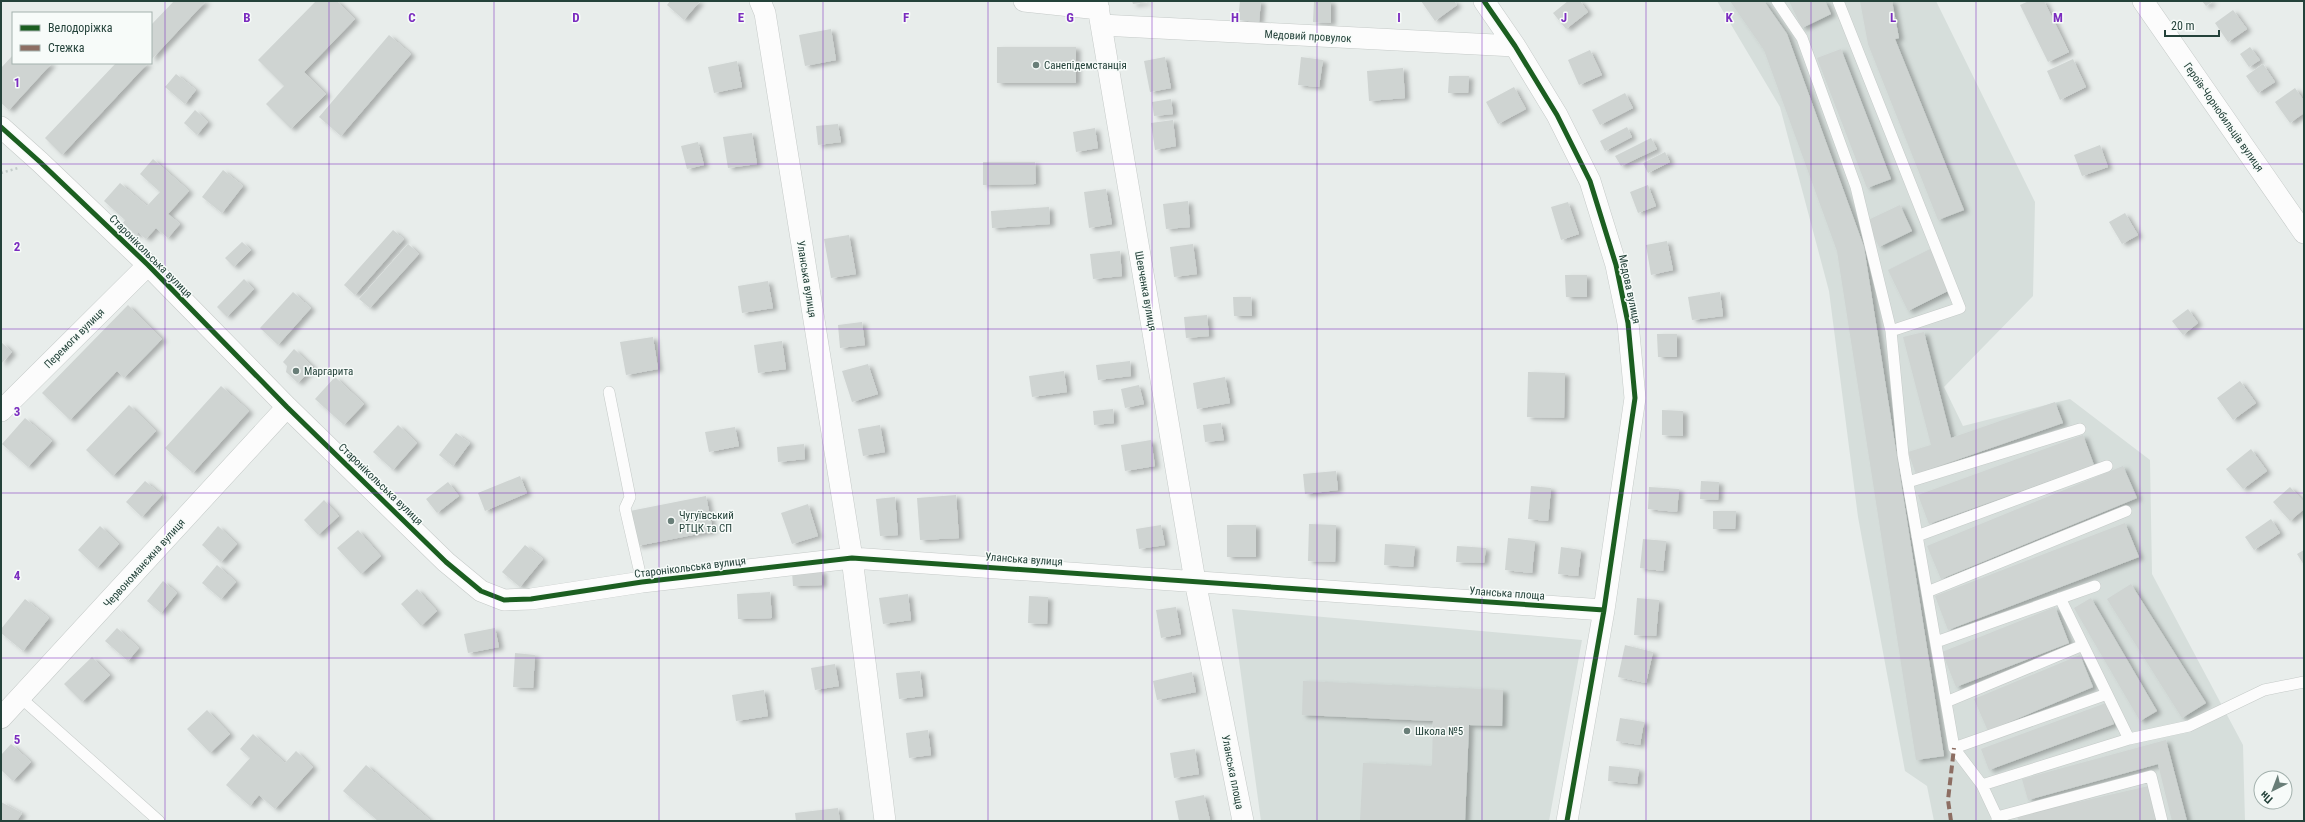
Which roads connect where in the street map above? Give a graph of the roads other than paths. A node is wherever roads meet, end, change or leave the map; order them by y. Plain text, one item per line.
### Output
1 (760, 1) edge
2 (1024, 1) edge
3 (1484, 1) edge
4 (1777, 1) edge
5 (1838, 1) edge
6 (2144, 1) edge
7 (1099, 12) edge
8 (1515, 46) junction
9 (1, 127) edge
10 (2304, 233) edge
11 (148, 265) junction
12 (1891, 331) junction
13 (609, 392) dead end
14 (287, 407) junction
15 (1, 411) edge
16 (2080, 429) dead end
17 (2108, 466) dead end
18 (1908, 482) junction
19 (2126, 511) dead end
20 (1917, 536) junction
21 (852, 558) junction
22 (1195, 581) junction
23 (642, 582) junction
24 (2095, 586) dead end
25 (1927, 592) junction
26 (2060, 598) junction
27 (1604, 610) junction
28 (1936, 642) junction
29 (2083, 645) junction
30 (2304, 682) edge
31 (2107, 694) junction
32 (20, 698) junction
33 (1946, 702) junction
34 (1, 718) edge
35 (2129, 739) junction
36 (1954, 748) junction
37 (1982, 785) junction
38 (1998, 820) edge
39 (160, 821) edge
40 (885, 821) edge
41 (1243, 821) edge
42 (1567, 821) edge
43 (2162, 821) edge

1 - 21 street, Уланська вулиця
2 - 7 street, Медовий провулок
3 - 8 street, Медова вулиця
4 - 12 lane
5 - 12 lane
6 - 10 street, Героїв-Чорнобильців вулиця
7 - 8 street, Медовий провулок
7 - 22 street, Шевченка вулиця
8 - 27 street, Медова вулиця
9 - 11 street, Старонікольська вулиця
11 - 14 street, Старонікольська вулиця
11 - 15 street, Перемоги вулиця
12 - 18 lane
13 - 23 lane
14 - 23 street, Старонікольська вулиця
14 - 32 street, Червономанєжна вулиця
16 - 18 lane
17 - 20 lane
18 - 20 lane
19 - 25 lane
20 - 25 lane
21 - 22 street, Уланська вулиця
21 - 23 street, Старонікольська вулиця
21 - 40 street, Уланська вулиця
22 - 27 street, Уланська площа
22 - 41 street, Уланська площа
24 - 26 lane
25 - 28 lane
26 - 28 lane
26 - 29 lane
27 - 42 street
28 - 33 lane
29 - 31 lane
29 - 33 lane
30 - 35 lane
31 - 35 lane
31 - 36 lane
32 - 34 street, Червономанєжна вулиця
32 - 39 lane
33 - 36 lane
35 - 37 lane
36 - 37 lane
37 - 38 lane
38 - 43 lane

